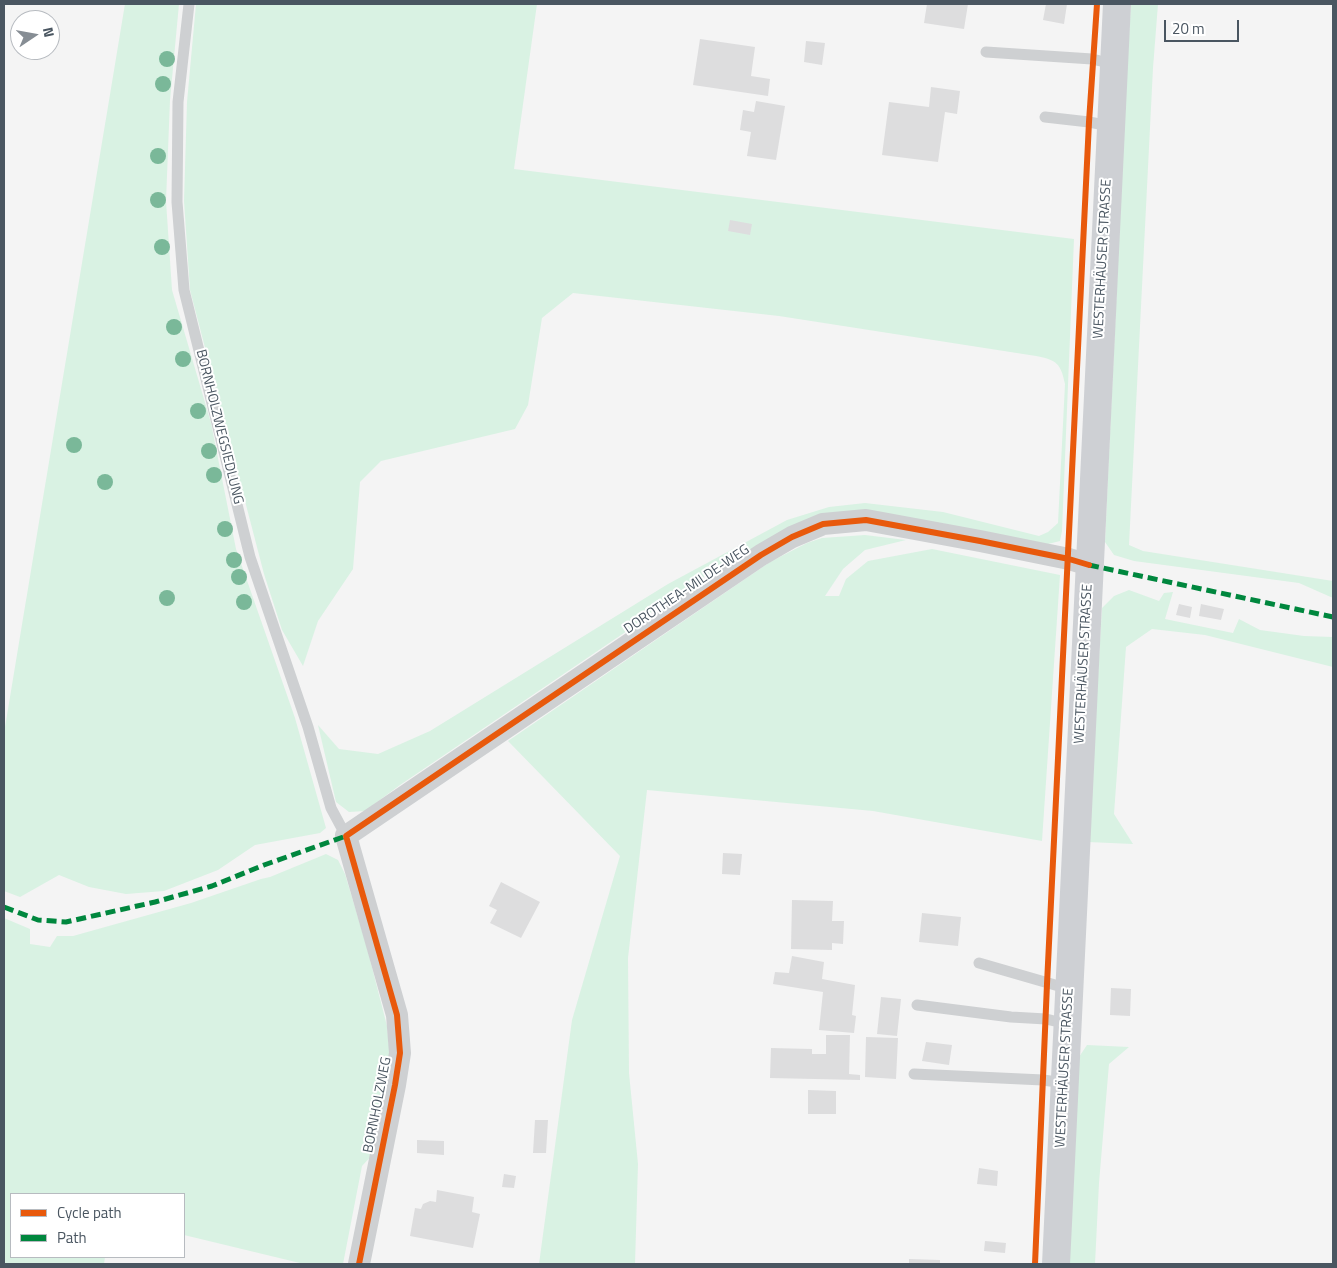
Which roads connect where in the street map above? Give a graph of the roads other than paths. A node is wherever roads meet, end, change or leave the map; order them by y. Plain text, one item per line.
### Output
1 (188, 4) edge
2 (1117, 4) edge
3 (986, 52) dead end
4 (1113, 64) junction
5 (1045, 117) dead end
6 (1110, 126) junction
7 (1089, 565) junction
8 (346, 836) junction
9 (979, 963) dead end
10 (1069, 989) junction
11 (917, 1006) dead end
12 (1067, 1024) junction
13 (914, 1074) dead end
14 (1064, 1083) junction
15 (359, 1264) edge
16 (1056, 1264) edge

1 - 8 lane, BORNHOLZWEGSIEDLUNG
2 - 4 main road, WESTERHÄUSER STRASSE
3 - 4 lane
4 - 6 main road, WESTERHÄUSER STRASSE
5 - 6 lane
6 - 7 main road, WESTERHÄUSER STRASSE
7 - 8 street, DOROTHEA-MILDE-WEG
7 - 10 main road, WESTERHÄUSER STRASSE
8 - 15 street, BORNHOLZWEG
9 - 10 lane
10 - 12 main road, WESTERHÄUSER STRASSE
11 - 12 lane
12 - 14 main road, WESTERHÄUSER STRASSE
13 - 14 lane
14 - 16 main road, WESTERHÄUSER STRASSE

